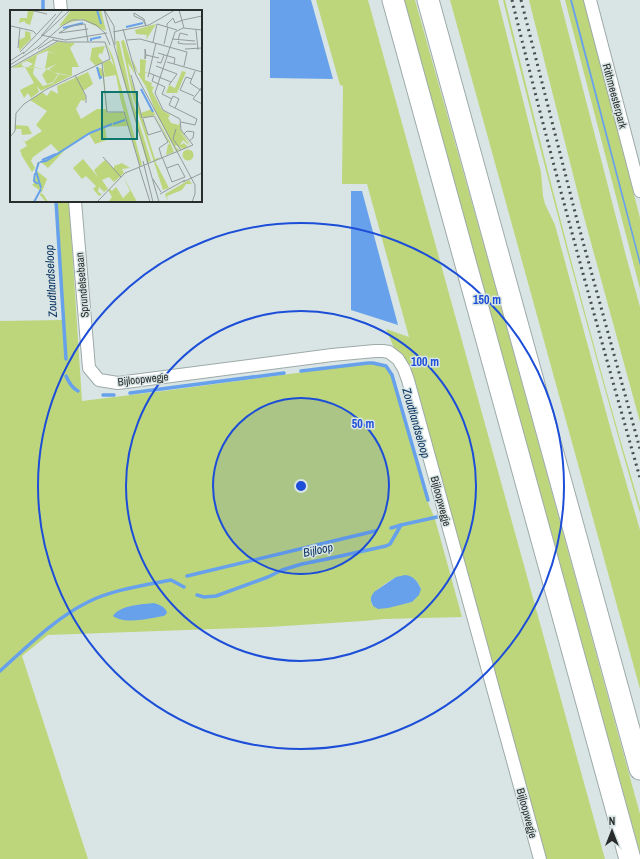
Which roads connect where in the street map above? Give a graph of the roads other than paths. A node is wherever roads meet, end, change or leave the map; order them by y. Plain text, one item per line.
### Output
1 (60, 0) edge
2 (393, 0) edge
3 (428, 0) edge
4 (590, 0) edge
5 (61, 10) edge
6 (640, 191) edge
7 (75, 202) edge
8 (89, 368) joint
9 (640, 769) edge
10 (540, 859) edge
11 (630, 859) edge

1 - 5 street
2 - 11 highway
3 - 9 highway
4 - 6 street, Rithmeesterpark
7 - 8 street, Sprundelsebaan
8 - 10 street, Bijloopwegje

